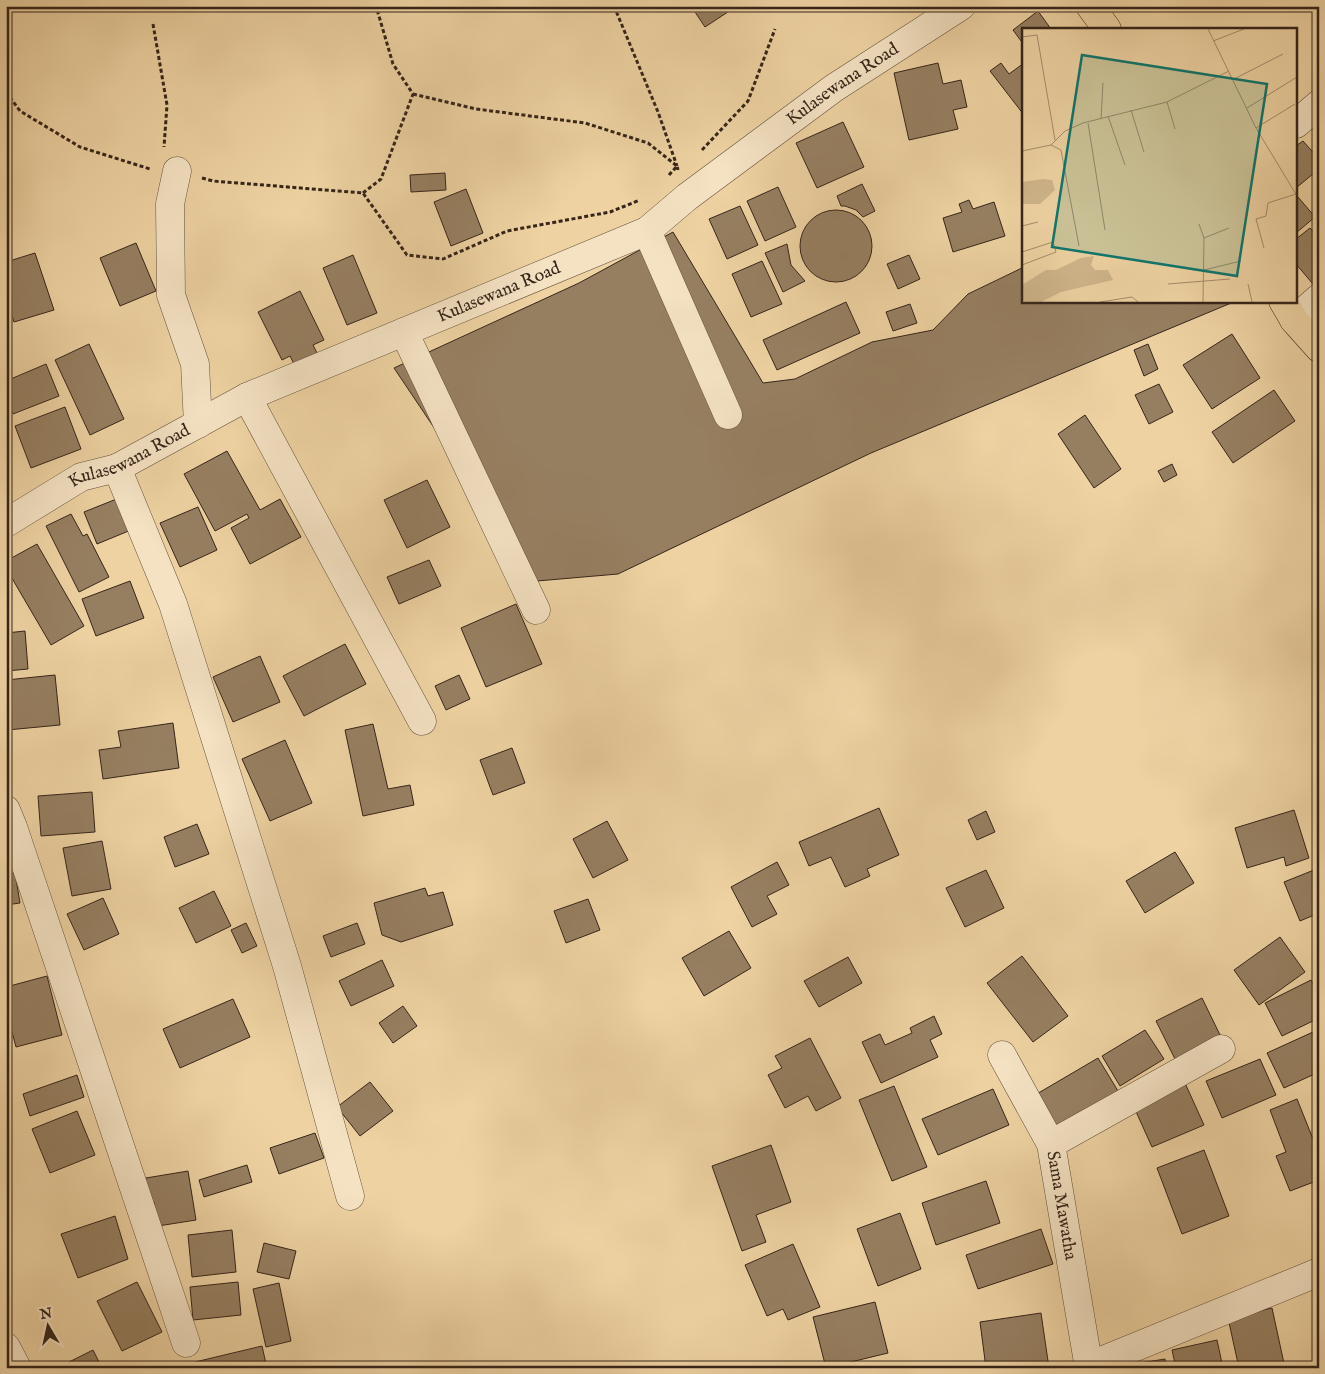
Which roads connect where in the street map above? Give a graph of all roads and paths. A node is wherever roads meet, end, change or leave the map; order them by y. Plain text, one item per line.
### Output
1 (376, 6) edge
2 (614, 6) edge
3 (961, 6) edge
4 (1090, 6) edge
5 (153, 24) dead end
6 (1106, 28) edge
7 (775, 29) dead end
8 (6, 92) edge
9 (413, 94) junction
10 (1319, 104) edge
11 (1298, 122) edge
12 (699, 154) dead end
13 (685, 163) dead end
14 (677, 166) junction
15 (170, 172) junction
16 (664, 181) dead end
17 (363, 193) junction
18 (687, 197) junction
19 (642, 199) dead end
20 (647, 232) junction
21 (1319, 298) edge
22 (1288, 310) edge
23 (404, 332) junction
24 (1319, 348) edge
25 (247, 397) junction
26 (728, 415) dead end
27 (198, 424) junction
28 (117, 468) junction
29 (6, 523) edge
30 (536, 610) dead end
31 (422, 721) dead end
32 (6, 810) edge
33 (1222, 1049) dead end
34 (1002, 1055) dead end
35 (1051, 1144) junction
36 (350, 1196) dead end
37 (1319, 1272) edge
38 (186, 1343) dead end
39 (6, 1347) edge
40 (1089, 1367) edge
41 (17, 1368) edge

1 - 9 path
2 - 14 path
3 - 18 street, Kulasewana Road
4 - 6 main road
5 - 15 path
7 - 12 path
8 - 15 path
9 - 14 path
9 - 17 path
10 - 11 street
13 - 14 path
14 - 16 path
14 - 18 path
15 - 17 path
15 - 27 street
17 - 19 path
18 - 20 street, Kulasewana Road
20 - 23 street, Kulasewana Road
20 - 26 street
21 - 22 street
22 - 24 main road
23 - 25 street, Kulasewana Road
23 - 30 street
25 - 27 street, Kulasewana Road
25 - 31 street
27 - 28 street, Kulasewana Road
28 - 29 street, Kulasewana Road
28 - 36 street
32 - 38 street
33 - 35 street
34 - 35 street, Sama Mawatha
35 - 40 street, Sama Mawatha
37 - 40 street
39 - 41 street

